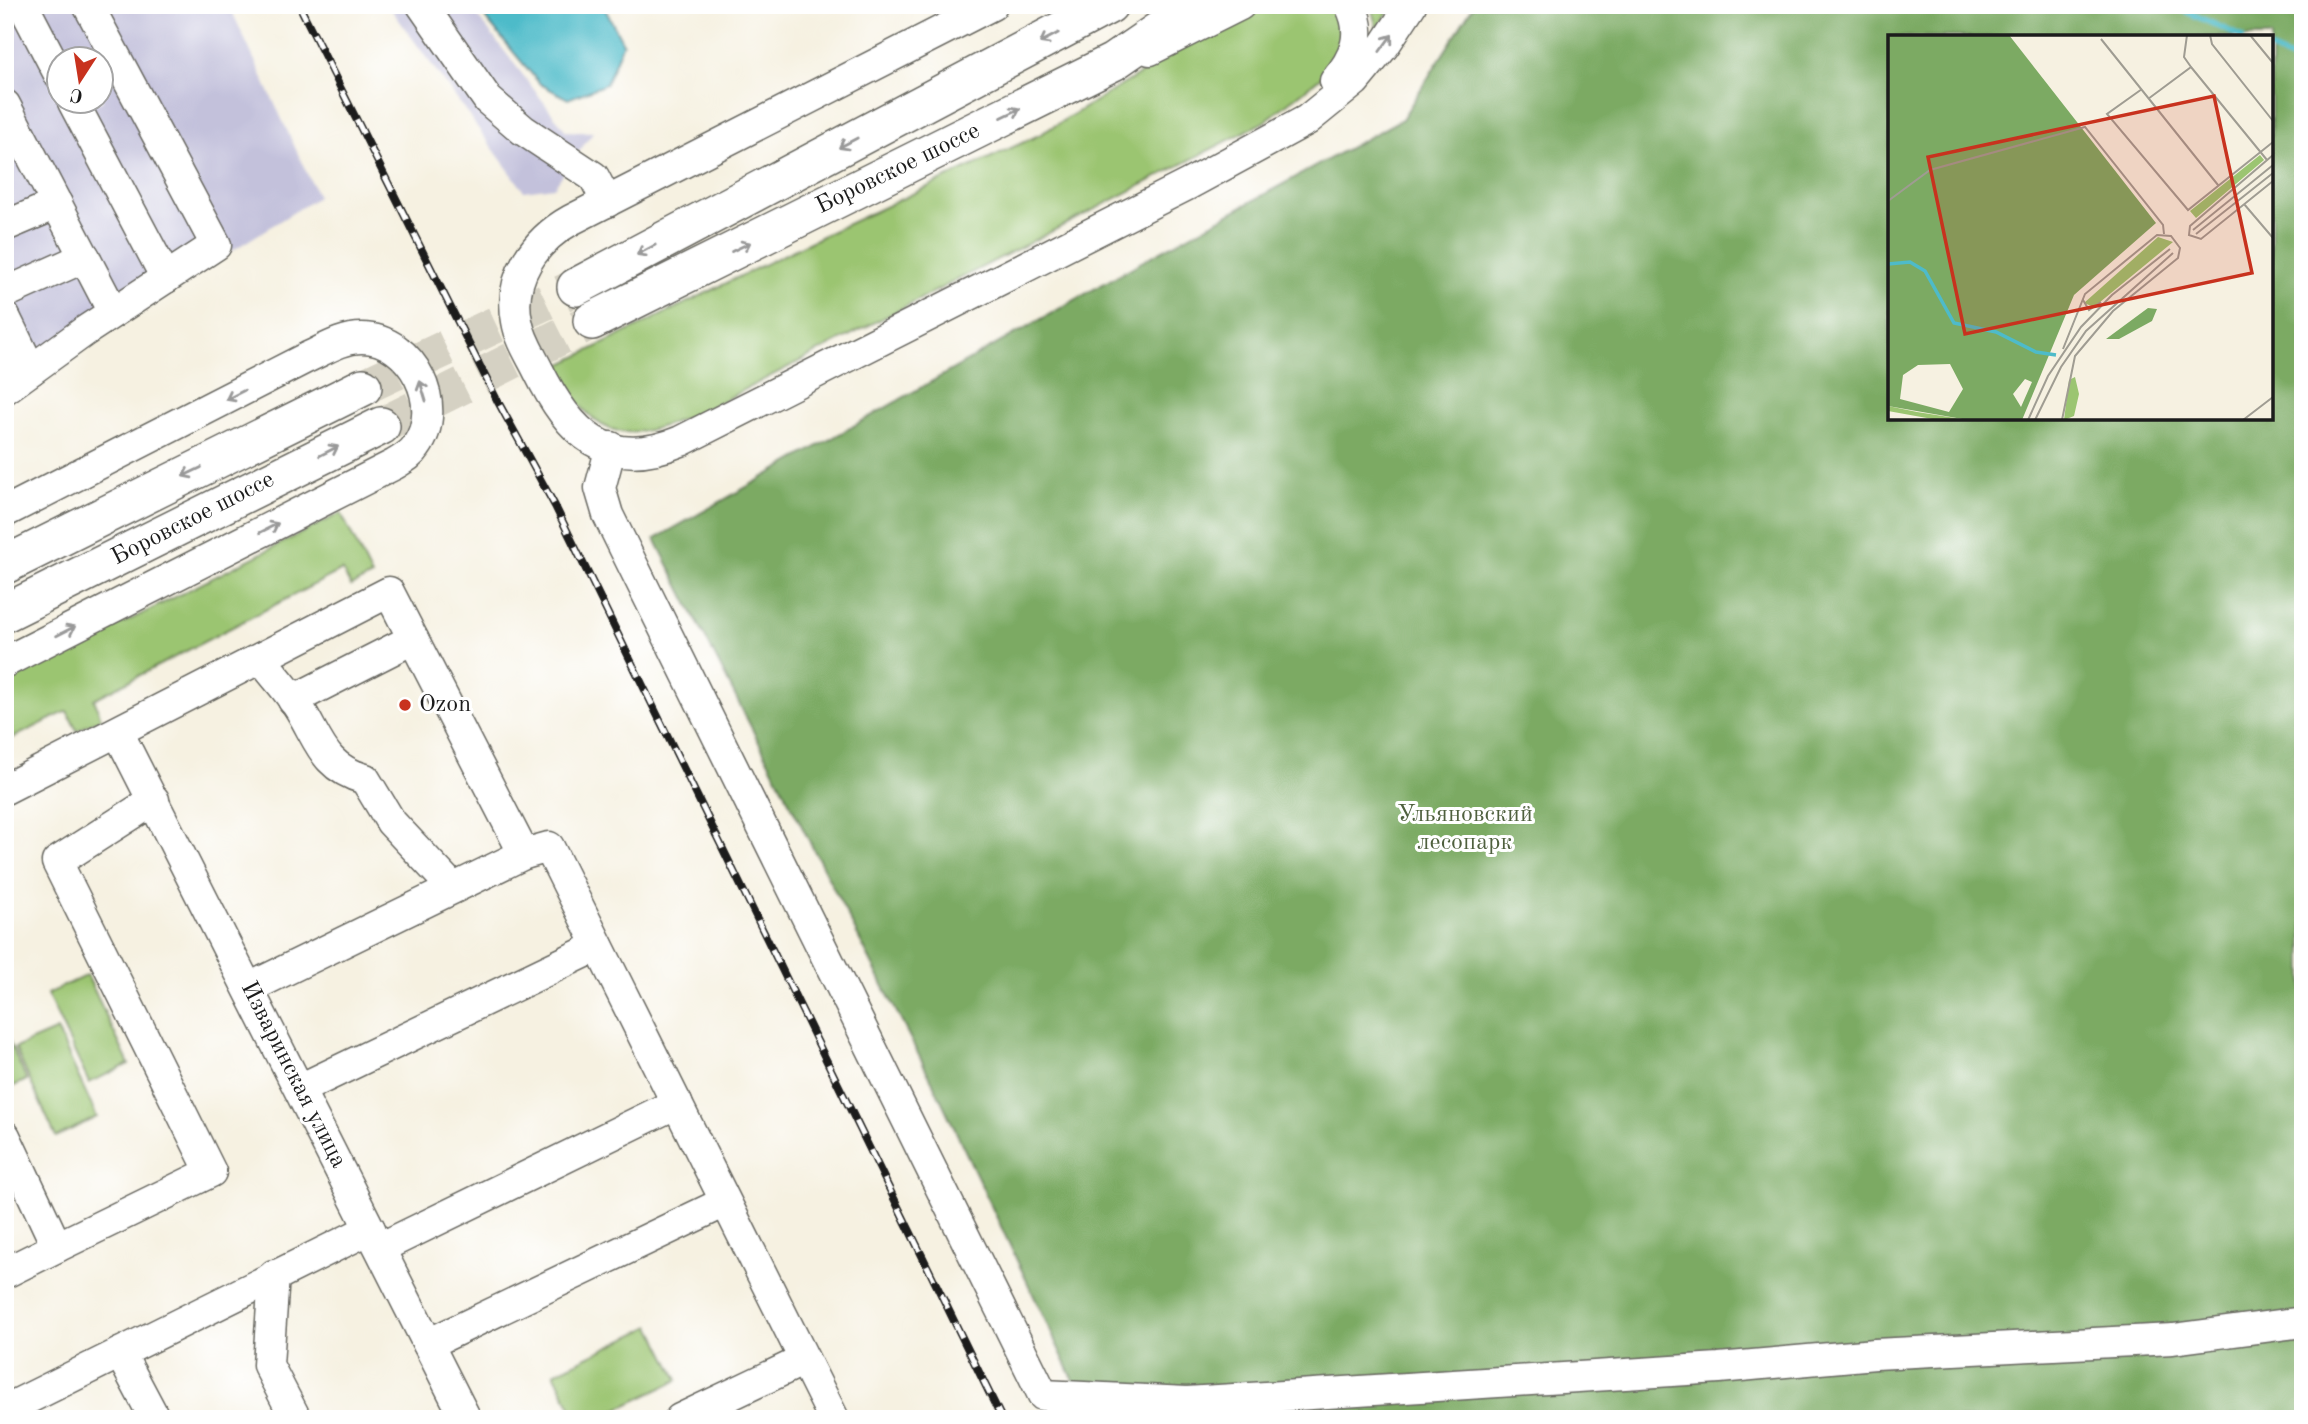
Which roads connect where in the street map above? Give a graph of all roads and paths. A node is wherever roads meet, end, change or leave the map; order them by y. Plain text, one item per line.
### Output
1 (23, 5) edge
2 (88, 5) edge
3 (422, 5) edge
4 (992, 5) edge
5 (1109, 5) edge
6 (1196, 5) edge
7 (1240, 5) edge
8 (1350, 5) edge
9 (1411, 5) edge
10 (46, 49) edge
11 (1113, 62) junction
12 (5, 105) edge
13 (80, 116) edge
14 (1280, 134) junction
15 (16, 153) edge
16 (607, 202) junction
17 (57, 204) junction
18 (5, 226) edge
19 (85, 257) junction
20 (166, 278) junction
21 (576, 287) tunnel mouth
22 (5, 293) edge
23 (113, 312) junction
24 (5, 317) edge
25 (593, 321) tunnel mouth
26 (31, 370) junction
27 (363, 387) tunnel mouth
28 (5, 389) edge
29 (381, 426) tunnel mouth
30 (611, 447) junction
31 (5, 512) edge
32 (5, 565) edge
33 (5, 613) edge
34 (413, 639) junction
35 (261, 659) junction
36 (5, 662) edge
37 (293, 699) junction
38 (118, 733) junction
39 (5, 789) edge
40 (154, 800) junction
41 (524, 854) junction
42 (453, 888) junction
43 (598, 946) junction
44 (249, 988) junction
45 (300, 1089) junction
46 (677, 1103) junction
47 (5, 1136) edge
48 (723, 1203) junction
49 (375, 1238) junction
50 (57, 1247) junction
51 (5, 1273) edge
52 (274, 1275) junction
53 (2303, 1322) edge
54 (428, 1344) junction
55 (120, 1353) junction
56 (804, 1360) junction
57 (5, 1410) edge
58 (155, 1419) edge
59 (296, 1419) edge
60 (466, 1419) edge
61 (680, 1419) edge
62 (834, 1419) edge

1 - 10 street
2 - 20 street
3 - 16 street
4 - 16 street
5 -> 21 main road, Боровское шоссе
6 - 11 main road, Боровское шоссе
7 - 11 street
8 - 14 street
14 -> 9 street
25 -> 11 main road, Боровское шоссе
12 - 15 street
13 - 20 street
14 - 30 street
15 - 17 street
16 - 30 street
17 - 18 street
17 - 19 street
19 - 22 street
19 - 23 street
20 - 23 street
23 - 26 street
24 - 26 street
26 - 28 street
27 -> 32 main road, Боровское шоссе
33 -> 29 main road, Боровское шоссе
30 - 53 street
36 -> 31 street
34 - 35 street
34 - 37 street
34 - 41 street
35 - 37 street
35 - 38 street
37 - 42 street
38 - 39 street
38 - 40 street, Изваринская улица
40 - 44 street, Изваринская улица
40 - 50 street
41 - 42 street
41 - 43 street
42 - 44 street
43 - 45 street
43 - 46 street
44 - 45 street, Изваринская улица
45 - 49 street, Изваринская улица
46 - 48 street
46 - 49 street
47 - 50 street
48 - 54 street
48 - 56 street
49 - 52 street
49 - 54 street, Изваринская улица
50 - 51 street
52 - 55 street
52 - 59 street
54 - 60 street, Изваринская улица
55 - 57 street
55 - 58 street
56 - 61 street
56 - 62 street

